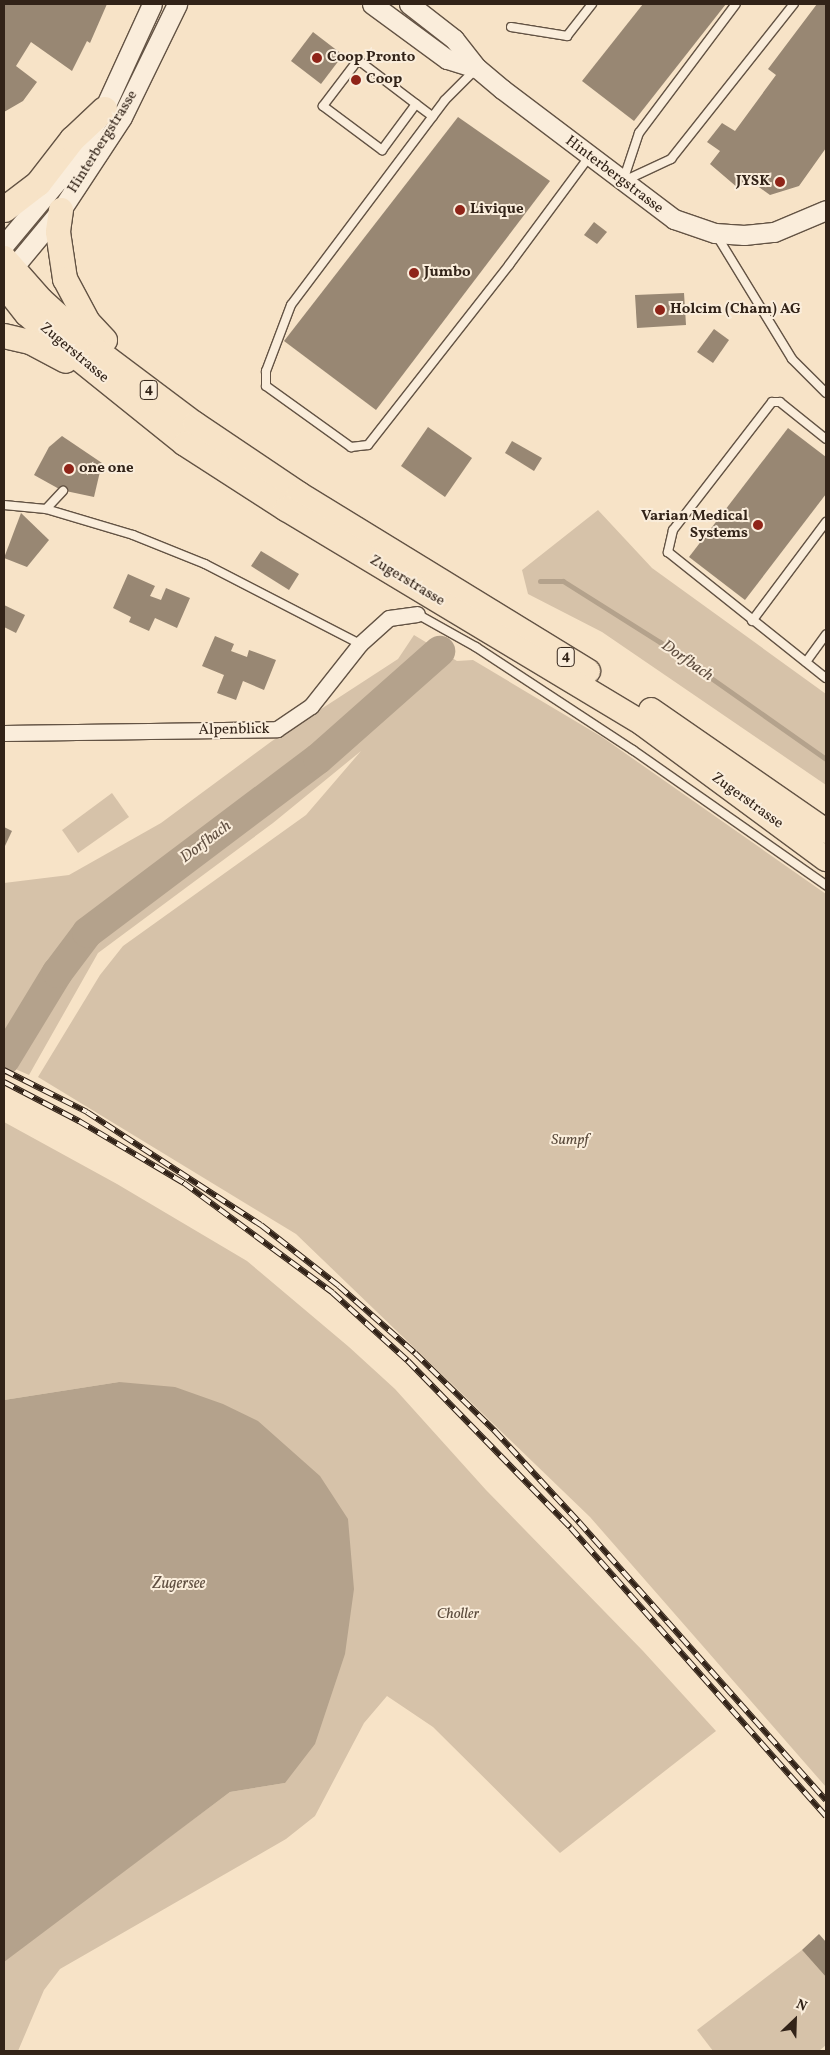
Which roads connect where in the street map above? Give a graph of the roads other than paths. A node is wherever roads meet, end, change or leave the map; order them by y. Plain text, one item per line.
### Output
1 (152, 4) edge
2 (177, 4) edge
3 (372, 4) edge
4 (409, 4) edge
5 (592, 4) edge
6 (736, 4) edge
7 (794, 4) edge
8 (511, 27) dead end
9 (477, 68) junction
10 (416, 104) junction
11 (104, 109) junction
12 (433, 117) junction
13 (589, 156) junction
14 (622, 182) junction
15 (4, 209) edge
16 (61, 210) junction
17 (826, 210) edge
18 (715, 233) junction
19 (4, 245) edge
20 (6, 272) edge
21 (4, 336) edge
22 (826, 393) edge
23 (826, 439) edge
24 (185, 444) junction
25 (63, 491) dead end
26 (299, 494) junction
27 (4, 505) edge
28 (46, 509) junction
29 (826, 522) edge
30 (417, 614) joint
31 (752, 621) junction
32 (826, 634) edge
33 (360, 644) junction
34 (806, 662) junction
35 (826, 678) edge
36 (4, 734) edge
37 (826, 832) edge
38 (826, 859) edge
39 (826, 885) edge

1 - 11 street, Hinterbergstrasse
2 - 16 street, Hinterbergstrasse
3 - 9 street, Hinterbergstrasse
4 - 9 street, Hinterbergstrasse
5 - 8 lane
6 - 14 lane
7 - 14 lane
9 - 12 lane
9 - 13 street, Hinterbergstrasse
10 - 10 lane
10 - 12 lane
11 - 15 highway
11 - 19 street, Hinterbergstrasse
12 - 13 lane
13 - 14 street, Hinterbergstrasse
14 - 18 street, Hinterbergstrasse
16 - 20 street, Hinterbergstrasse
16 - 26 main road
17 - 18 street, Hinterbergstrasse
18 - 22 lane
20 - 24 main road, Zugerstrasse / 4
20 - 26 main road, Zugerstrasse / 4
21 - 24 main road, 4
23 - 31 lane
24 - 38 main road, Zugerstrasse / 4
25 - 28 lane
26 - 37 main road, Zugerstrasse / 4
27 - 28 lane
28 - 33 lane
29 - 31 lane
30 - 33 street, Alpenblick
30 - 39 lane, Zugerstrasse
31 - 34 lane
32 - 34 lane
33 - 36 street, Alpenblick
34 - 35 lane

